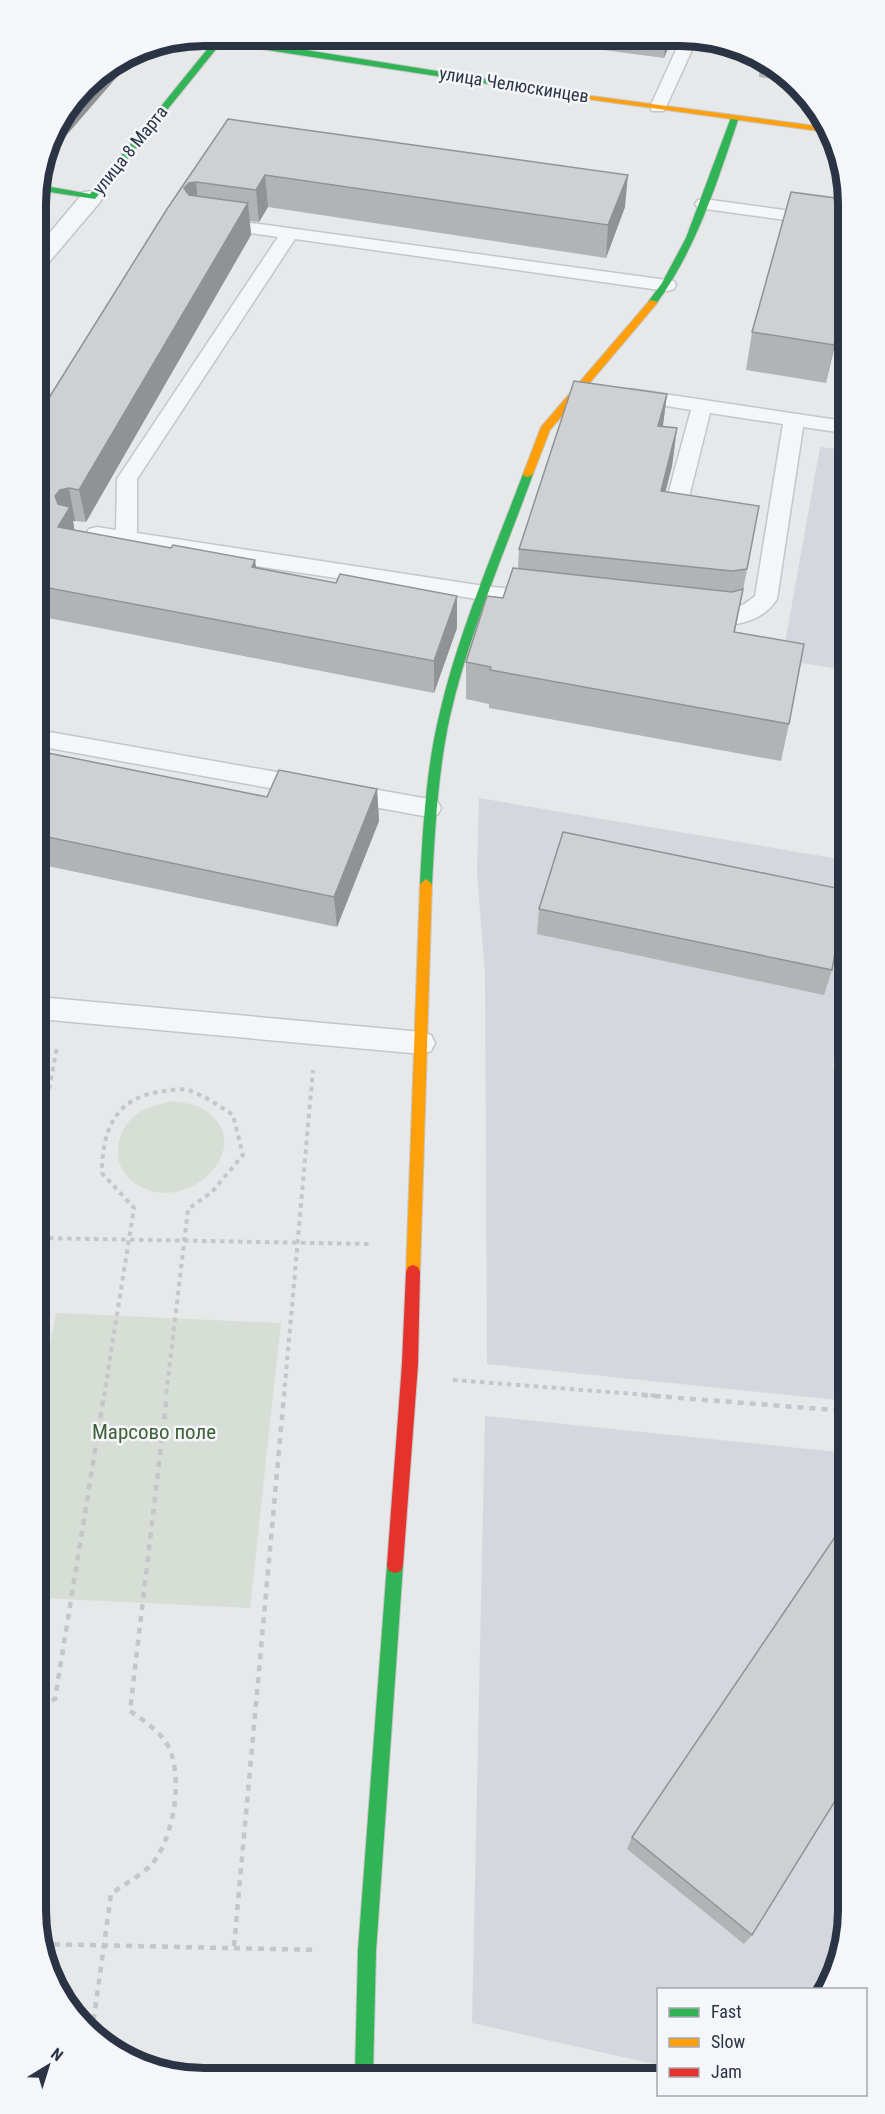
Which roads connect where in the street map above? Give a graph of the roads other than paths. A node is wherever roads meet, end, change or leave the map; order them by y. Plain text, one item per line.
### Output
1 (207, 47) edge
2 (279, 47) edge
3 (685, 47) edge
4 (658, 106) junction
5 (735, 117) junction
6 (819, 129) edge
7 (48, 189) edge
8 (92, 196) junction
9 (704, 204) junction
10 (199, 221) edge
11 (838, 222) edge
12 (290, 233) junction
13 (47, 250) edge
14 (667, 285) junction
15 (580, 387) junction
16 (702, 406) junction
17 (794, 420) junction
18 (838, 426) edge
19 (722, 509) edge
20 (755, 514) edge
21 (777, 518) junction
22 (75, 530) edge
23 (127, 540) junction
24 (484, 593) junction
25 (565, 602) edge
26 (680, 614) edge
27 (47, 740) edge
28 (429, 808) junction
29 (47, 1008) edge
30 (422, 1043) junction
31 (364, 2068) edge

1 - 8 street, улица 8 Марта
2 - 4 street, улица Челюскинцев
3 - 4 lane
4 - 5 street, улица Челюскинцев
5 - 6 street, улица Челюскинцев
5 - 9 street
7 - 8 street
8 - 13 street, улица 8 Марта
9 - 11 lane
9 - 14 street
10 - 12 lane
12 - 14 lane
12 - 23 lane
14 - 15 street
15 - 16 lane
15 - 24 street
16 - 17 lane
16 - 19 lane
17 - 18 lane
17 - 21 lane
20 - 21 lane
21 - 26 lane
22 - 23 lane
23 - 24 lane
24 - 25 lane
24 - 28 street
27 - 28 lane
28 - 30 street
29 - 30 lane
30 - 31 street

